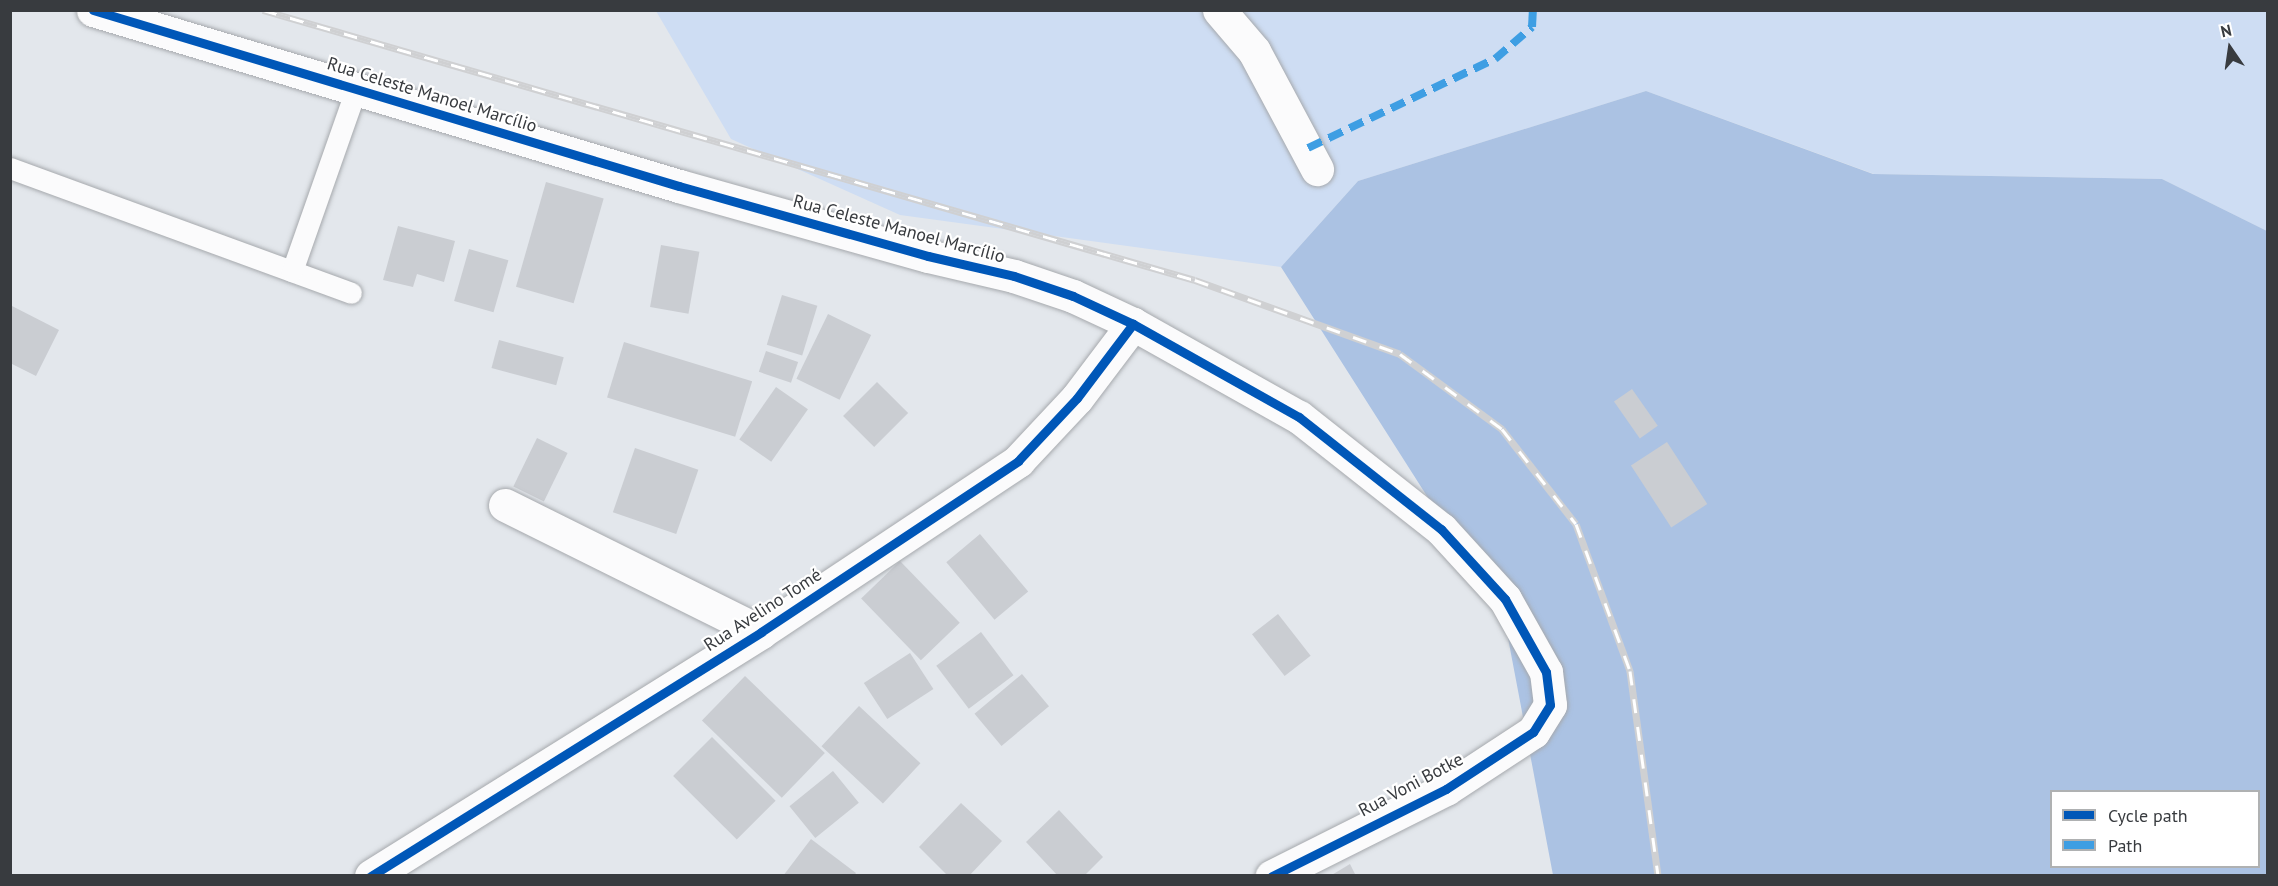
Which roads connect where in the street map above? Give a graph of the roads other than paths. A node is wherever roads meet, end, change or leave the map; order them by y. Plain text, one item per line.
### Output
1 (93, 10) edge
2 (1219, 10) edge
3 (356, 89) junction
4 (10, 168) edge
5 (1317, 169) dead end
6 (292, 271) junction
7 (351, 293) dead end
8 (1133, 324) junction
9 (505, 505) dead end
10 (761, 632) junction
11 (1550, 705) joint
12 (371, 876) edge
13 (1272, 876) edge

1 - 3 street, Rua Celeste Manoel Marcílio
2 - 5 street
3 - 6 lane
3 - 8 street, Rua Celeste Manoel Marcílio
4 - 6 lane
6 - 7 lane
8 - 10 street, Rua Avelino Tomé
8 - 11 street, Rua Celeste Manoel Marcílio
9 - 10 street
10 - 12 street, Rua Avelino Tomé
11 - 13 street, Rua Voni Botke

